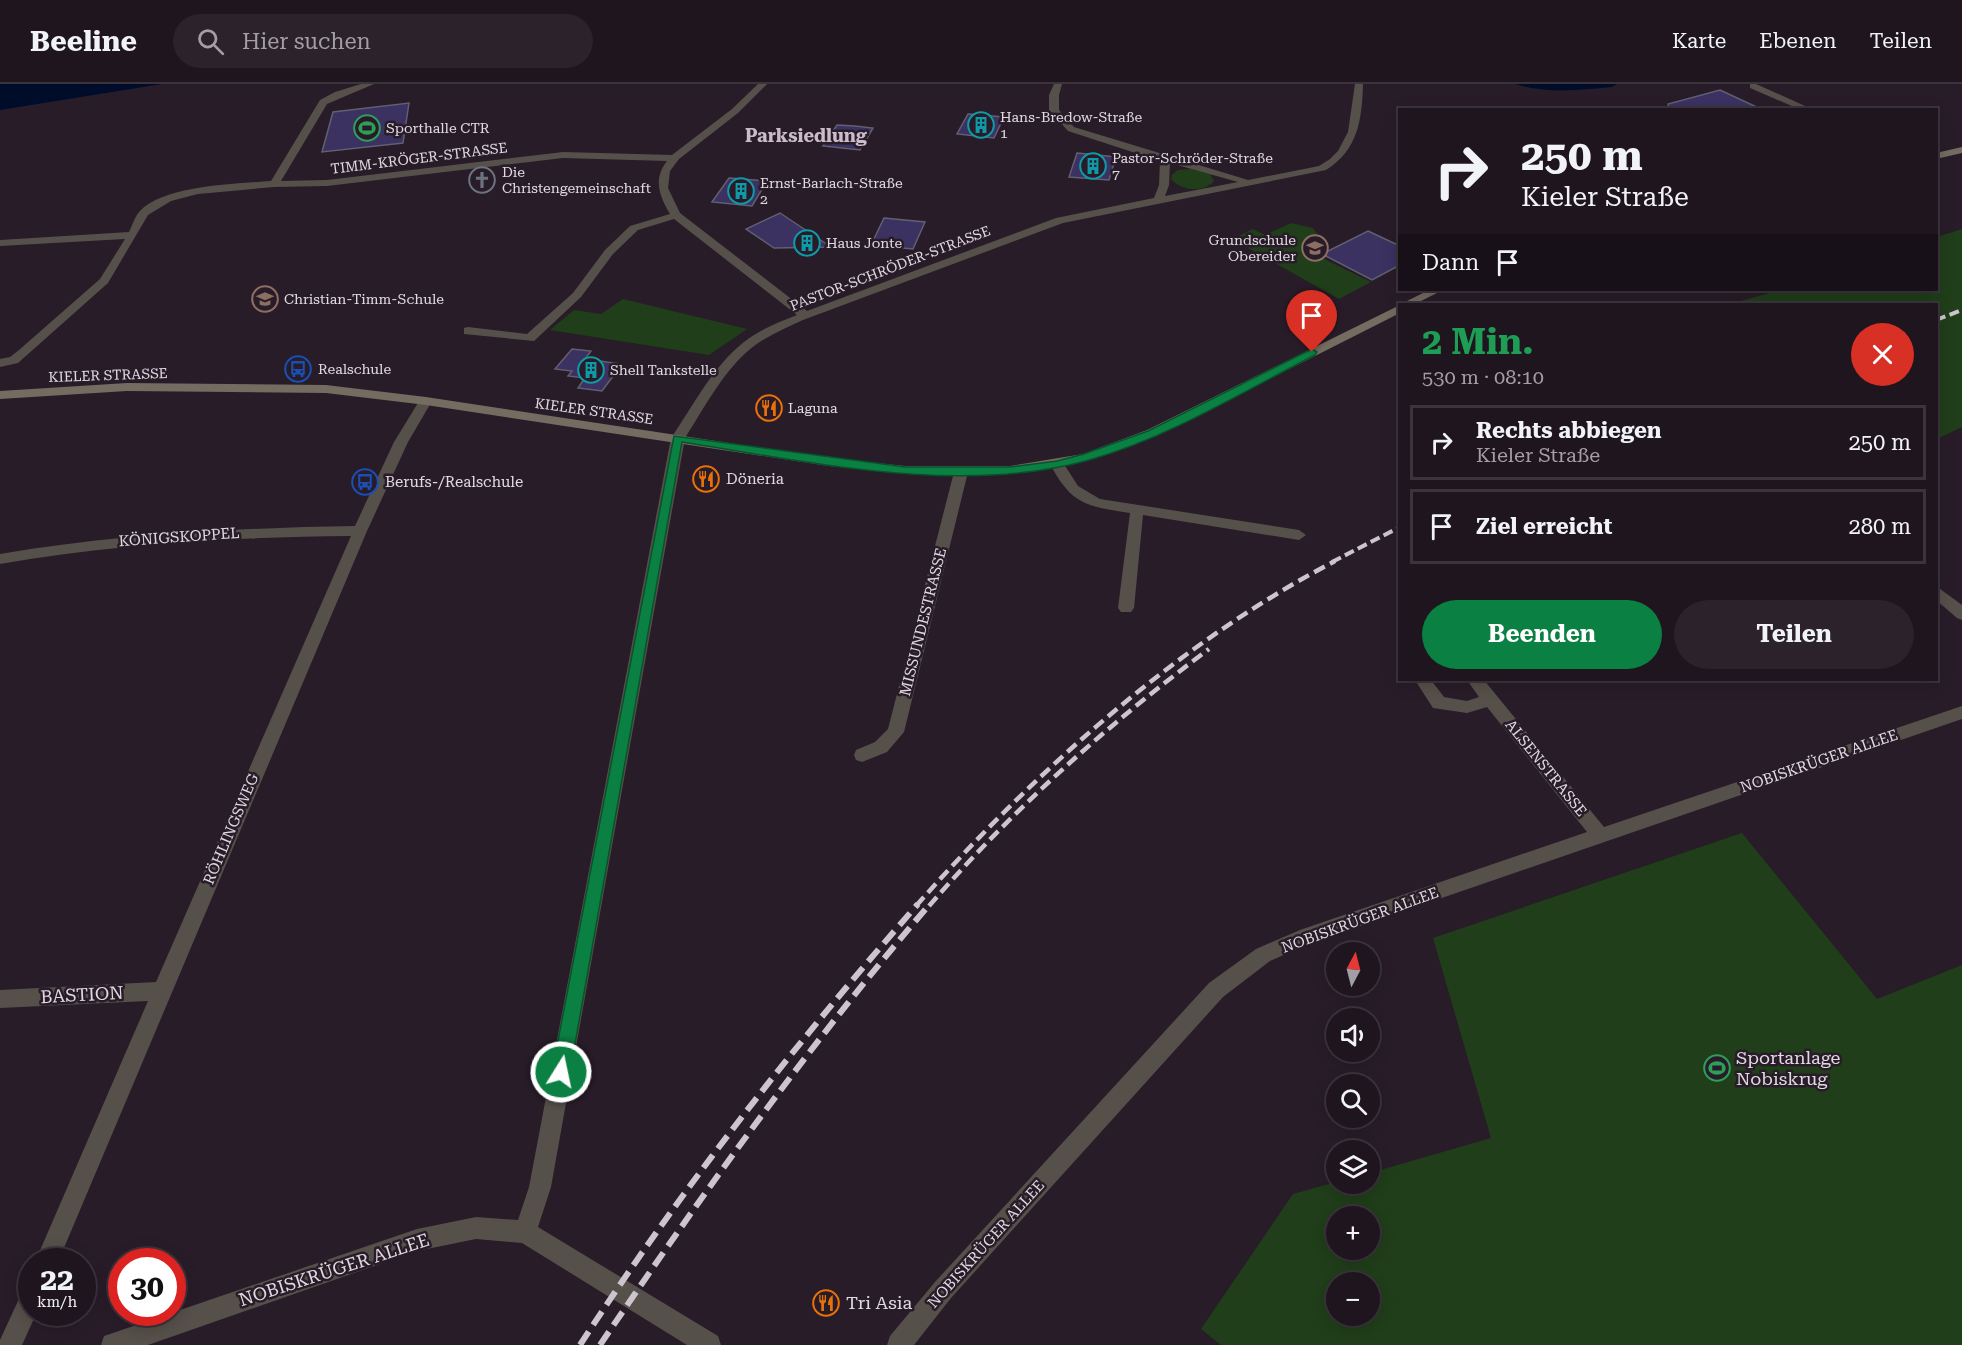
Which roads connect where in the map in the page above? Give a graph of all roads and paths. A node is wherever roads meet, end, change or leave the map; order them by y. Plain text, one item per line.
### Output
1 (370, 84) edge
2 (763, 84) edge
3 (1058, 84) edge
4 (1359, 84) edge
5 (1753, 86) dead end
6 (1805, 108) edge
7 (1962, 150) edge
8 (1938, 156) edge
9 (675, 158) junction
10 (1165, 159) junction
11 (1245, 181) junction
12 (274, 184) junction
13 (1159, 199) junction
14 (676, 214) junction
15 (133, 235) junction
16 (0, 243) edge
17 (1435, 291) edge
18 (1409, 303) edge
19 (1398, 309) edge
20 (806, 316) junction
21 (468, 331) dead end
22 (0, 363) edge
23 (0, 396) edge
24 (426, 401) junction
25 (678, 438) junction
26 (1057, 464) junction
27 (961, 472) junction
28 (1137, 509) junction
29 (360, 531) junction
30 (1299, 534) dead end
31 (0, 558) edge
32 (1938, 593) edge
33 (1126, 608) dead end
34 (1962, 614) edge
35 (1424, 681) edge
36 (1476, 681) edge
37 (1491, 699) junction
38 (1962, 712) edge
39 (862, 755) dead end
40 (1602, 837) junction
41 (163, 991) junction
42 (0, 999) edge
43 (525, 1232) junction
44 (52, 1248) edge
45 (19, 1326) edge
46 (10, 1345) edge
47 (113, 1345) edge
48 (709, 1345) edge
49 (899, 1345) edge

1 - 12 street
2 - 9 street
3 - 10 street, PASTOR-SCHRÖDER-STRASSE
4 - 11 street, PASTOR-SCHRÖDER-STRASSE
5 - 6 street
7 - 8 main road
9 - 12 street, TIMM-KRÖGER-STRASSE
9 - 14 street
10 - 11 street, PASTOR-SCHRÖDER-STRASSE
10 - 13 street
11 - 13 street, PASTOR-SCHRÖDER-STRASSE
12 - 15 street, TIMM-KRÖGER-STRASSE
13 - 20 street, PASTOR-SCHRÖDER-STRASSE
14 - 20 street
14 - 21 street
15 - 16 street
15 - 22 street
17 - 18 main road
19 - 26 main road, KIELER STRASSE
20 - 25 street, PASTOR-SCHRÖDER-STRASSE
23 - 24 main road, KIELER STRASSE
24 - 25 main road, KIELER STRASSE
24 - 29 street, RÖHLINGSWEG
25 - 27 main road, KIELER STRASSE
25 - 43 street
26 - 27 main road, KIELER STRASSE
26 - 28 street
27 - 39 street, MISSUNDESTRASSE
28 - 30 street
28 - 33 street
29 - 31 street, KÖNIGSKOPPEL
29 - 41 street, RÖHLINGSWEG
32 - 34 street
35 - 37 street
36 - 37 street, ALSENSTRASSE
37 - 40 street, ALSENSTRASSE
38 - 40 street, NOBISKRÜGER ALLEE
40 - 49 street, NOBISKRÜGER ALLEE
41 - 42 street, BASTION
41 - 44 street, RÖHLINGSWEG
43 - 47 street, NOBISKRÜGER ALLEE
43 - 48 street, NOBISKRÜGER ALLEE
45 - 46 street

